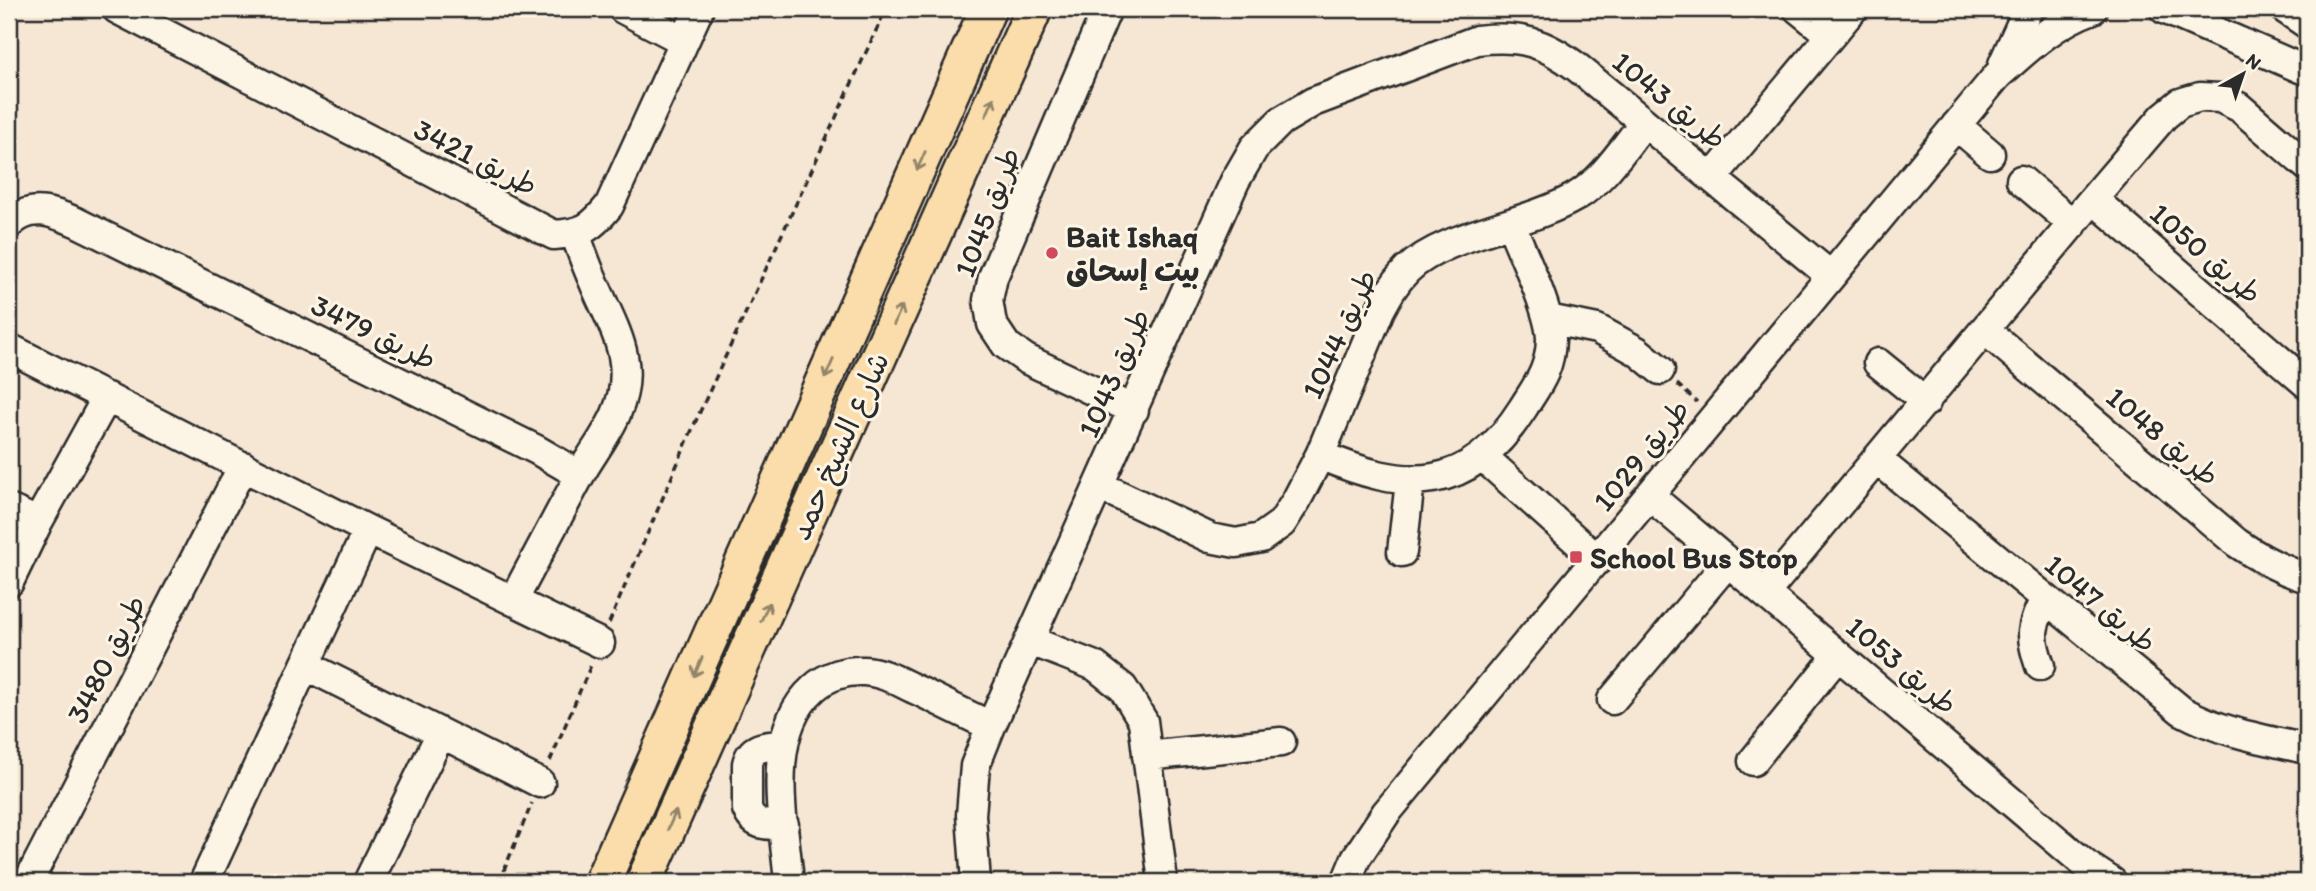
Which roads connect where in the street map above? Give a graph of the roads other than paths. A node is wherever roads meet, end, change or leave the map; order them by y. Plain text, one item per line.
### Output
1 (117, 9) edge
2 (623, 9) edge
3 (699, 9) edge
4 (988, 9) edge
5 (1034, 9) edge
6 (1107, 9) edge
7 (1798, 9) edge
8 (1853, 9) edge
9 (2028, 9) edge
10 (2093, 9) edge
11 (2164, 9) edge
12 (2285, 9) edge
13 (2307, 24) edge
14 (1830, 35) junction
15 (684, 41) junction
16 (2307, 71) edge
17 (1997, 76) junction
18 (1644, 122) junction
19 (1956, 125) junction
20 (1990, 154) dead end
21 (2307, 166) edge
22 (1712, 178) junction
23 (2021, 180) dead end
24 (2093, 199) junction
25 (9, 224) edge
26 (1511, 224) junction
27 (2073, 224) junction
28 (575, 234) junction
29 (1831, 276) junction
30 (1548, 320) junction
31 (1986, 330) junction
32 (9, 348) edge
33 (1878, 363) dead end
34 (1660, 370) road end
35 (2307, 384) edge
36 (107, 397) junction
37 (1926, 402) junction
38 (1134, 410) junction
39 (1320, 455) junction
40 (1482, 456) junction
41 (1878, 460) junction
42 (243, 466) junction
43 (580, 475) junction
44 (1410, 481) junction
45 (1100, 486) junction
46 (1650, 496) junction
47 (9, 509) edge
48 (38, 522) junction
49 (368, 530) junction
50 (1402, 552) dead end
51 (1598, 560) junction
52 (1728, 562) junction
53 (2307, 578) edge
54 (9, 582) edge
55 (1765, 593) junction
56 (2045, 598) junction
57 (513, 601) junction
58 (1031, 641) junction
59 (600, 643) road end
60 (1838, 655) junction
61 (305, 665) junction
62 (2040, 666) dead end
63 (1612, 700) dead end
64 (991, 726) junction
65 (440, 735) junction
66 (1281, 742) dead end
67 (2307, 749) edge
68 (1147, 756) junction
69 (1753, 761) dead end
70 (540, 783) road end
71 (28, 882) edge
72 (204, 882) edge
73 (368, 882) edge
74 (603, 882) edge
75 (644, 882) edge
76 (789, 882) edge
77 (976, 882) edge
78 (1163, 882) edge
79 (1346, 882) edge
80 (2112, 882) edge

1 - 28 street, طريق 3421
2 - 15 street
3 - 15 street
4 -> 74 main road, شارع الشيخ حمد
75 -> 5 main road, شارع الشيخ حمد
6 - 38 street, طريق 1045
7 - 14 street
8 - 14 street
9 - 17 street, طريق 1029
10 - 17 street, طريق 1029
11 - 16 street
12 - 13 street
14 - 22 street
15 - 28 street
17 - 19 street, طريق 1029
18 - 22 street, طريق 1043
18 - 26 street, طريق 1044
18 - 38 street, طريق 1043
19 - 20 street
19 - 29 street, طريق 1029
21 - 24 street
22 - 29 street, طريق 1043
23 - 27 street
24 - 27 street
24 - 35 street, طريق 1050
25 - 43 street, طريق 3479
26 - 30 street
26 - 39 street, طريق 1044
27 - 31 street
28 - 43 street
29 - 46 street, طريق 1029
30 - 34 street
30 - 40 street
31 - 37 street
31 - 53 street, طريق 1048
32 - 36 street
33 - 37 street
36 - 42 street
36 - 48 street
37 - 41 street
38 - 45 street, طريق 1043
39 - 44 street
39 - 45 street, طريق 1044
40 - 44 street
40 - 51 street
41 - 55 street
41 - 56 street, طريق 1047
42 - 49 street
42 - 71 street, طريق 3480
43 - 57 street
44 - 50 street
45 - 58 street, طريق 1043
46 - 51 street, طريق 1029
46 - 52 street, طريق 1053
47 - 48 street
48 - 54 street
49 - 57 street
49 - 61 street
51 - 79 street, طريق 1029
52 - 55 street, طريق 1053
52 - 63 street
55 - 60 street, طريق 1053
56 - 62 street
56 - 67 street, طريق 1047
57 - 59 street
58 - 64 street, طريق 1043
58 - 68 street
60 - 69 street
60 - 80 street, طريق 1053
61 - 65 street
61 - 72 street
64 - 76 street
64 - 77 street, طريق 1043
65 - 70 street
65 - 73 street
66 - 68 street
68 - 78 street

